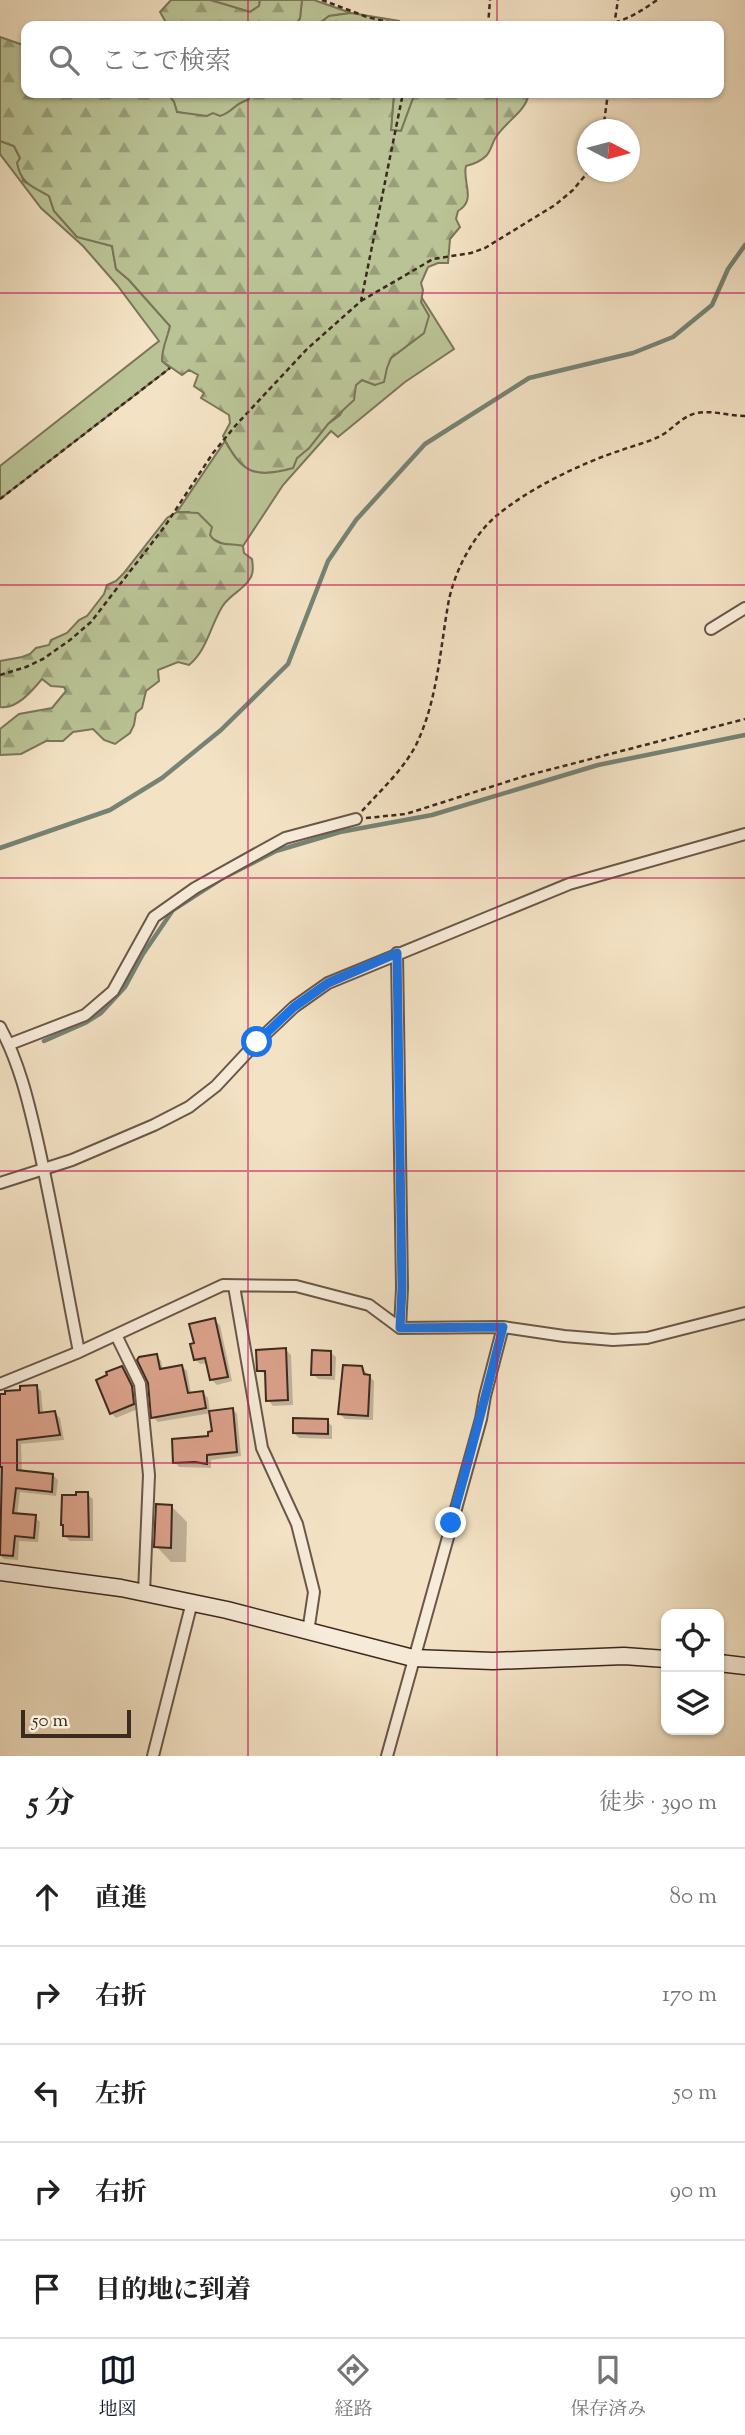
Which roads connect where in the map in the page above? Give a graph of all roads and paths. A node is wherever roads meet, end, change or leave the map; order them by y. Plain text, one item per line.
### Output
1 (323, 0) edge
2 (490, 0) edge
3 (618, 0) edge
4 (657, 0) edge
5 (379, 21) edge
6 (488, 21) edge
7 (615, 21) edge
8 (623, 21) edge
9 (402, 98) edge
10 (607, 98) edge
11 (604, 119) edge
12 (580, 182) edge
13 (361, 301) junction
14 (170, 368) dead end
15 (745, 416) edge
16 (0, 499) edge
17 (745, 608) edge
18 (711, 629) dead end
19 (0, 675) edge
20 (745, 719) edge
21 (356, 819) junction
22 (745, 834) edge
23 (397, 953) junction
24 (0, 1027) edge
25 (10, 1044) junction
26 (44, 1168) junction
27 (0, 1183) edge
28 (234, 1286) junction
29 (745, 1313) edge
30 (503, 1327) junction
31 (400, 1328) junction
32 (116, 1335) junction
33 (79, 1352) junction
34 (0, 1384) edge
35 (0, 1572) edge
36 (144, 1593) junction
37 (192, 1602) junction
38 (308, 1632) junction
39 (413, 1658) junction
40 (661, 1659) edge
41 (724, 1664) edge
42 (745, 1666) edge
43 (153, 1756) edge
44 (387, 1756) edge

1 - 5 path
2 - 6 path
3 - 7 path
4 - 8 path
9 - 13 path
10 - 11 path
12 - 13 path
13 - 19 path
14 - 16 path
15 - 21 path
17 - 18 street
20 - 21 path
21 - 25 street
22 - 23 street
23 - 26 street
23 - 31 street
24 - 25 street
25 - 26 street
26 - 27 street
26 - 33 street
28 - 31 street
28 - 32 street
28 - 38 street
29 - 30 street
30 - 31 street
30 - 39 street
32 - 33 street
32 - 36 street
33 - 34 street
35 - 36 street
36 - 37 street
37 - 38 street
37 - 43 street
38 - 39 street
39 - 40 street
39 - 44 street
41 - 42 street

